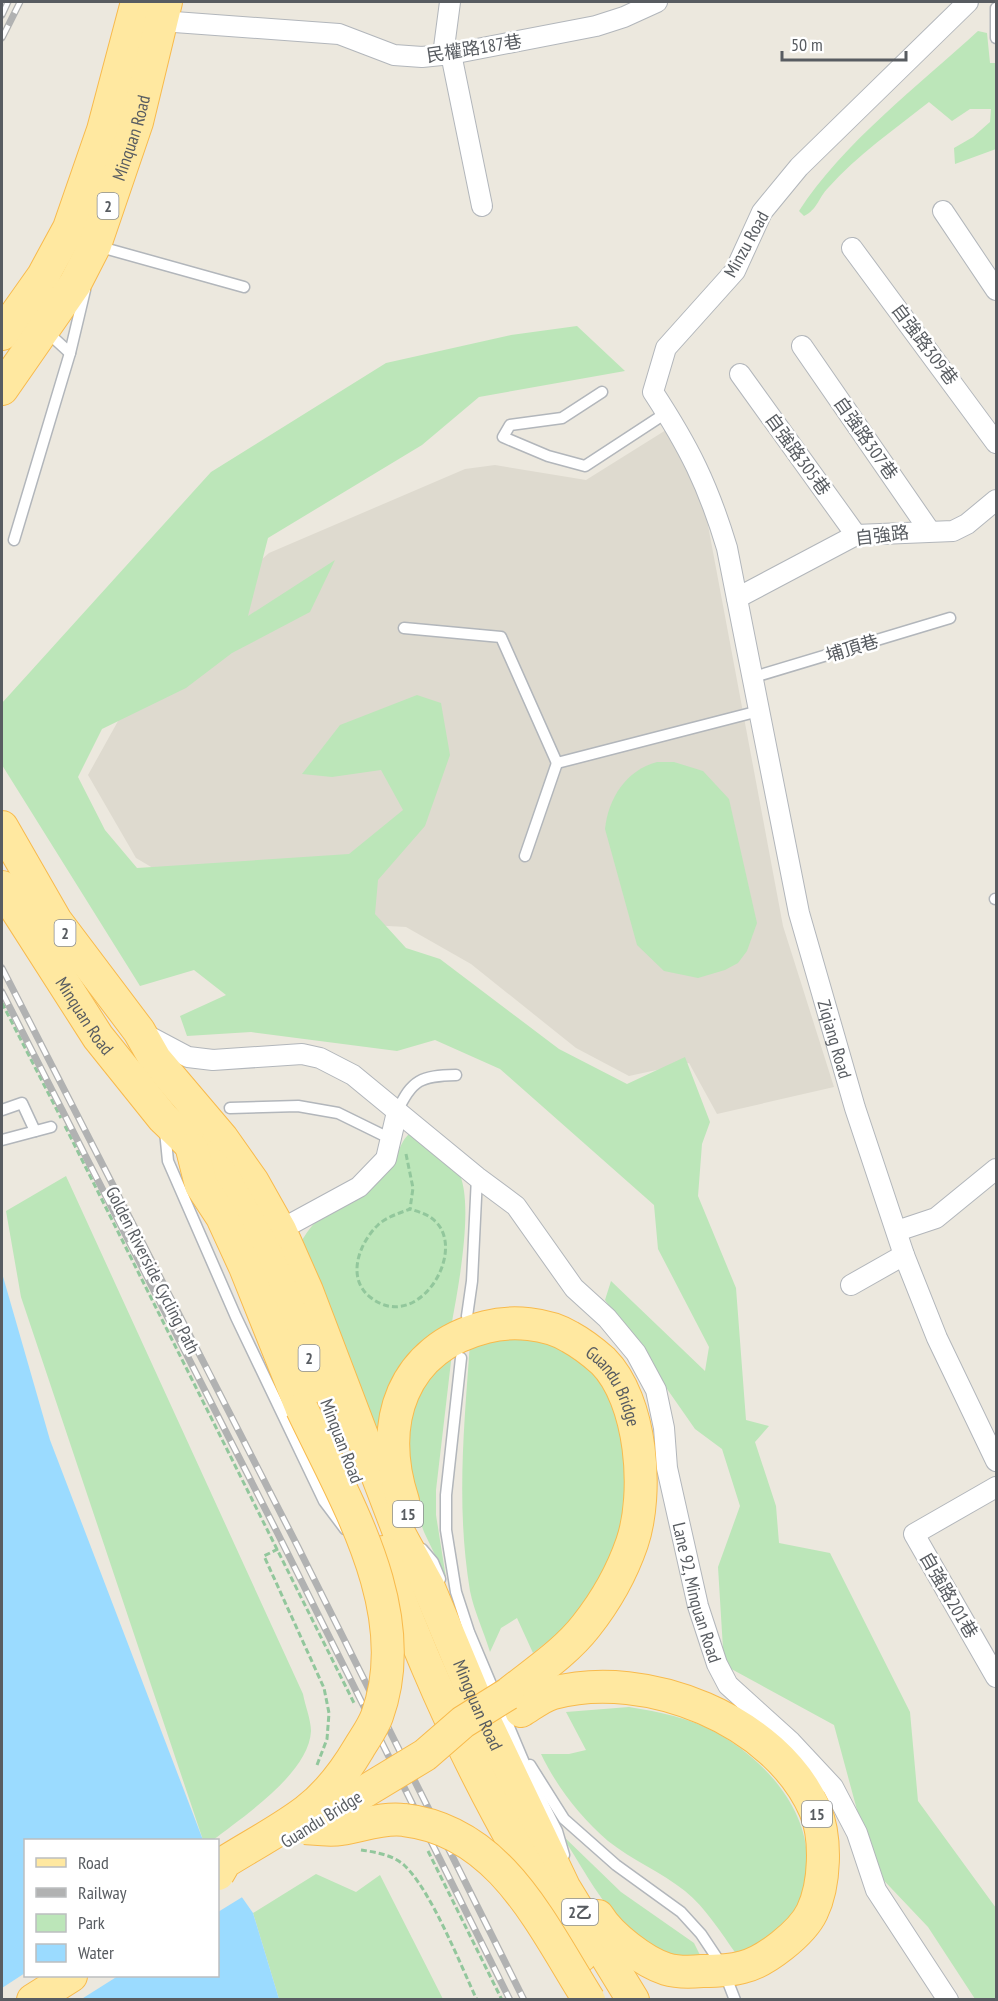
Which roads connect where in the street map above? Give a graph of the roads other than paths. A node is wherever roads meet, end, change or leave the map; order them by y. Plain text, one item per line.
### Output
1 (450, 2) edge
2 (657, 2) edge
3 (968, 2) edge
4 (996, 8) edge
5 (626, 10) edge
6 (149, 13) edge
7 (996, 38) edge
8 (447, 54) junction
9 (482, 206) dead end
10 (943, 211) dead end
11 (95, 245) junction
12 (852, 248) dead end
13 (244, 287) dead end
14 (996, 290) edge
15 (45, 329) junction
16 (2, 334) edge
17 (802, 346) dead end
18 (70, 353) junction
19 (740, 374) dead end
20 (2, 389) edge
21 (602, 392) dead end
22 (666, 412) junction
23 (996, 443) edge
24 (996, 500) edge
25 (929, 530) junction
26 (856, 535) junction
27 (14, 540) dead end
28 (737, 598) junction
29 (950, 618) dead end
30 (404, 628) dead end
31 (754, 677) junction
32 (759, 711) junction
33 (557, 763) junction
34 (2, 827) edge
35 (525, 856) dead end
36 (2, 887) edge
37 (139, 1031) junction
38 (456, 1075) dead end
39 (230, 1108) dead end
40 (2, 1110) edge
41 (397, 1112) junction
42 (163, 1118) junction
43 (51, 1126) dead end
44 (35, 1131) junction
45 (2, 1140) edge
46 (393, 1140) junction
47 (192, 1149) junction
48 (996, 1169) edge
49 (477, 1177) junction
50 (280, 1230) junction
51 (897, 1231) junction
52 (904, 1255) junction
53 (851, 1285) dead end
54 (466, 1316) dead end
55 (461, 1358) dead end
56 (996, 1461) edge
57 (996, 1487) edge
58 (418, 1545) junction
59 (393, 1585) junction
60 (429, 1588) junction
61 (469, 1632) junction
62 (996, 1677) edge
63 (515, 1702) junction
64 (482, 1716) joint
65 (455, 1731) joint
66 (522, 1753) junction
67 (535, 1821) junction
68 (305, 1828) junction
69 (505, 1848) junction
70 (564, 1856) junction
71 (219, 1872) edge
72 (219, 1882) edge
73 (719, 1961) dead end
74 (69, 1977) edge
75 (728, 1982) dead end
76 (579, 1995) edge
77 (33, 2000) edge
78 (609, 2000) edge
79 (633, 2000) edge
80 (735, 2000) edge
81 (948, 2000) edge

1 - 8 street
2 - 5 street, 民權路187巷
3 - 22 street, Minzu Road
4 - 7 lane
5 - 8 street, 民權路187巷
6 - 8 street, 民權路187巷
6 - 11 main road, Minquan Road / 2
6 - 16 main road, Minquan Road / 2
8 - 9 street
10 - 14 street
11 - 13 lane
11 - 15 main road, Minquan Road / 2
11 - 18 lane
12 - 23 street, 自強路309巷
15 - 18 lane
15 - 20 main road, Minquan Road / 2
17 - 25 street, 自強路307巷
18 - 27 lane
19 - 26 street, 自強路305巷
21 - 22 lane
22 - 28 street, Minzu Road
24 - 25 street, 自強路
25 - 26 street, 自強路
26 - 28 street, 自強路
28 - 31 street, Ziqiang Road
29 - 31 lane, 埔頂巷
30 - 33 lane
31 - 32 street, Ziqiang Road
32 - 33 lane
32 - 51 street, Ziqiang Road
33 - 35 lane
34 - 37 main road, Minquan Road / 2
36 - 42 main road, Minquan Road / 2
37 - 41 street, Minquan Road
37 - 50 main road, Minquan Road / 2
38 - 41 lane
39 - 46 lane
40 - 44 lane
41 - 46 street
41 - 49 street, Minquan Road
42 - 47 main road, Minquan Road / 2
42 - 59 lane
43 - 44 lane
44 - 45 lane
46 - 50 street
47 - 59 main road, Minquan Road / 2
47 - 71 main road, bridge
48 - 51 street
49 - 54 lane
49 - 81 street, Lane 92, Minquan Road
50 - 60 main road, Minquan Road / 2
51 - 52 street, Ziqiang Road
52 - 53 street
52 - 56 street, Ziqiang Road
55 - 61 lane
57 - 62 street, 自強路201巷
58 - 60 main road, Guandu Bridge / 15
58 - 61 lane
58 - 63 main road, Guandu Bridge / 15
59 - 65 main road, Minquan Road / 2
60 - 64 main road, Mingquan Road / 2
61 - 66 lane
63 - 68 main road, Guandu Bridge / 15, bridge
63 - 70 main road, Guandu Bridge / 15
64 - 67 main road, Mingquan Road / 2乙
65 - 69 main road, Minquan Road / 2乙
66 - 70 lane
66 - 73 lane
67 - 70 main road, Guandu Bridge / 15
67 - 79 main road, 2乙
68 - 72 main road, Guandu Bridge / 15
68 - 76 main road, bridge
69 - 76 lane, 2乙
69 - 78 main road, Minquan Road / 2乙
74 - 77 main road
75 - 80 lane

